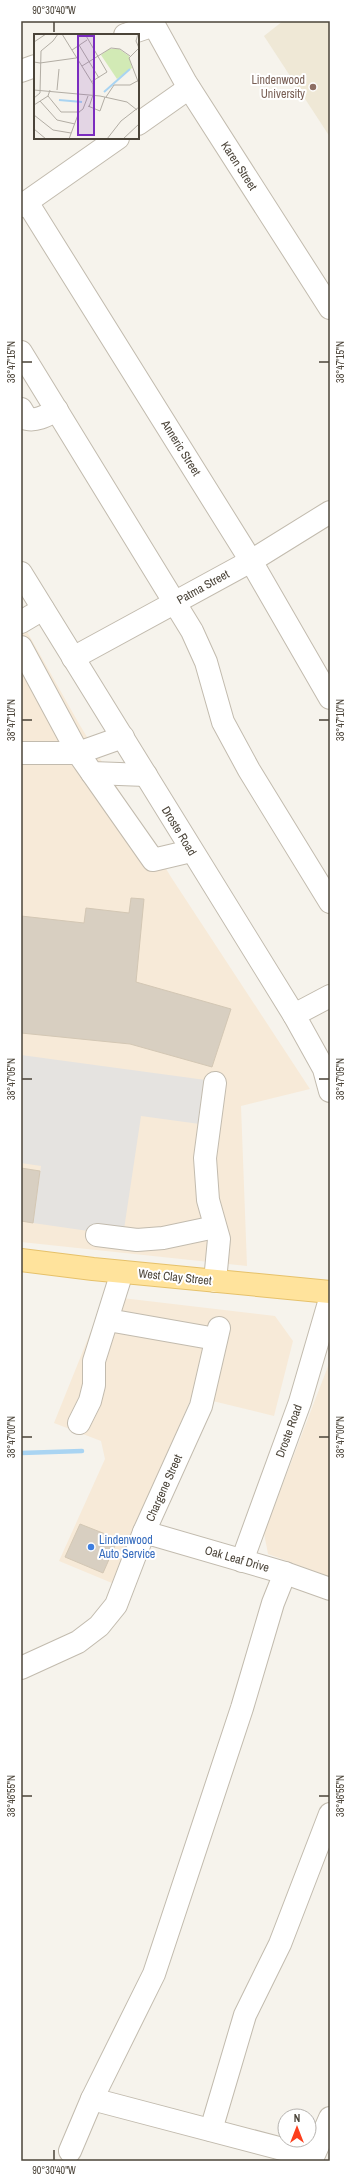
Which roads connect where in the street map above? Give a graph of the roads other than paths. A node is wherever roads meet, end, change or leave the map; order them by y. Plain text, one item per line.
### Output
1 (154, 23) edge
2 (127, 34) edge
3 (34, 66) edge
4 (21, 71) edge
5 (189, 88) junction
6 (139, 123) edge
7 (117, 139) edge
8 (24, 204) edge
9 (330, 308) edge
10 (21, 352) edge
11 (21, 409) edge
12 (57, 410) junction
13 (330, 512) edge
14 (251, 561) junction
15 (21, 573) edge
16 (175, 603) junction
17 (43, 609) junction
18 (21, 622) edge
19 (21, 647) edge
20 (73, 658) junction
21 (330, 698) edge
22 (122, 737) junction
23 (21, 754) edge
24 (78, 754) junction
25 (92, 773) junction
26 (146, 775) junction
27 (191, 851) junction
28 (330, 902) edge
29 (330, 996) edge
30 (294, 1015) junction
31 (215, 1083) dead end
32 (330, 1091) edge
33 (216, 1227) junction
34 (97, 1235) dead end
35 (21, 1260) edge
36 (122, 1272) junction
37 (215, 1281) junction
38 (330, 1292) edge
39 (330, 1299) edge
40 (108, 1320) junction
41 (79, 1423) dead end
42 (144, 1532) junction
43 (242, 1561) junction
44 (285, 1573) junction
45 (330, 1589) edge
46 (21, 1668) edge
47 (330, 1814) edge
48 (92, 2099) junction
49 (330, 2118) edge
50 (211, 2130) junction
51 (70, 2152) dead end

1 - 2 street
1 - 5 street, Karen Street
3 - 4 street
5 - 6 street
5 - 9 street, Karen Street
7 - 8 street
8 - 14 street, Anneric Street
10 - 12 street
11 - 12 street
12 - 16 street
13 - 14 street, Patma Street
14 - 16 street, Patma Street
14 - 21 street, Anneric Street
15 - 17 street, Droste Road
16 - 20 street, Patma Street
16 - 28 street
17 - 18 street
17 - 20 street, Droste Road
19 - 24 street
20 - 22 street, Droste Road
22 - 24 street
22 - 26 street, Droste Road
23 - 24 street
24 - 25 street
25 - 26 street
25 - 27 street
26 - 27 street, Droste Road
27 - 30 street, Droste Road
29 - 30 street
30 - 32 street, Droste Road
31 - 33 street
33 - 34 street
33 - 37 street
35 - 36 main road, West Clay Street
36 - 37 main road, West Clay Street
36 - 40 street
37 - 38 main road, West Clay Street
39 - 43 street, Droste Road
40 - 41 street
40 - 42 street, Chargene Street
42 - 43 street, Oak Leaf Drive
42 - 46 street, Chargene Street
43 - 44 street, Oak Leaf Drive
44 - 45 street, Oak Leaf Drive
44 - 48 street
47 - 50 street
48 - 50 street
48 - 51 street
49 - 50 street

